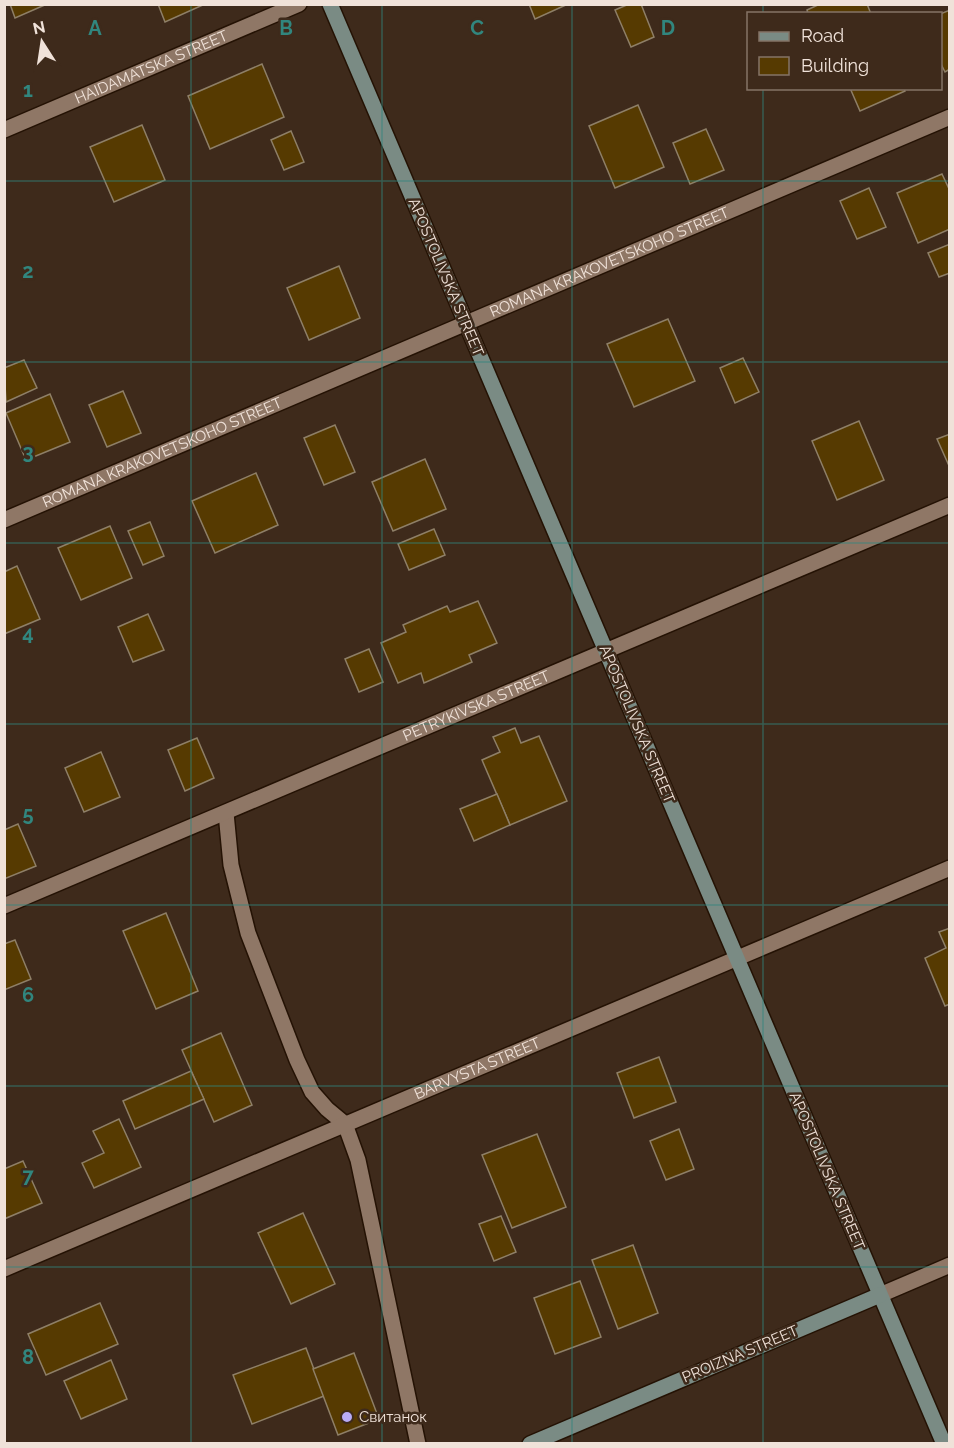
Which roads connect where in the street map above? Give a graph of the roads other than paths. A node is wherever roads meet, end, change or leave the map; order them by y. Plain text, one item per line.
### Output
1 (299, 4) edge
2 (330, 4) edge
3 (950, 117) edge
4 (4, 130) edge
5 (466, 324) junction
6 (950, 505) edge
7 (4, 520) edge
8 (605, 651) junction
9 (226, 813) junction
10 (950, 868) edge
11 (4, 906) edge
12 (737, 958) junction
13 (345, 1124) junction
14 (950, 1265) edge
15 (4, 1269) edge
16 (880, 1295) junction
17 (418, 1443) edge
18 (530, 1443) edge
19 (944, 1443) edge

1 - 4 street, HAIDAMATSKA STREET
2 - 5 street, APOSTOLIVSKA STREET
3 - 5 street, ROMANA KRAKOVETSKOHO STREET
5 - 7 street, ROMANA KRAKOVETSKOHO STREET
5 - 8 street, APOSTOLIVSKA STREET
6 - 8 street, PETRYKIVSKA STREET
8 - 9 street, PETRYKIVSKA STREET
8 - 12 street, APOSTOLIVSKA STREET
9 - 11 street, PETRYKIVSKA STREET
9 - 13 street
10 - 12 street, BARVYSTA STREET
12 - 13 street, BARVYSTA STREET
12 - 16 street, APOSTOLIVSKA STREET
13 - 15 street, BARVYSTA STREET
13 - 17 street
14 - 16 street, PROIZNA STREET
16 - 18 street, PROIZNA STREET
16 - 19 street, APOSTOLIVSKA STREET

